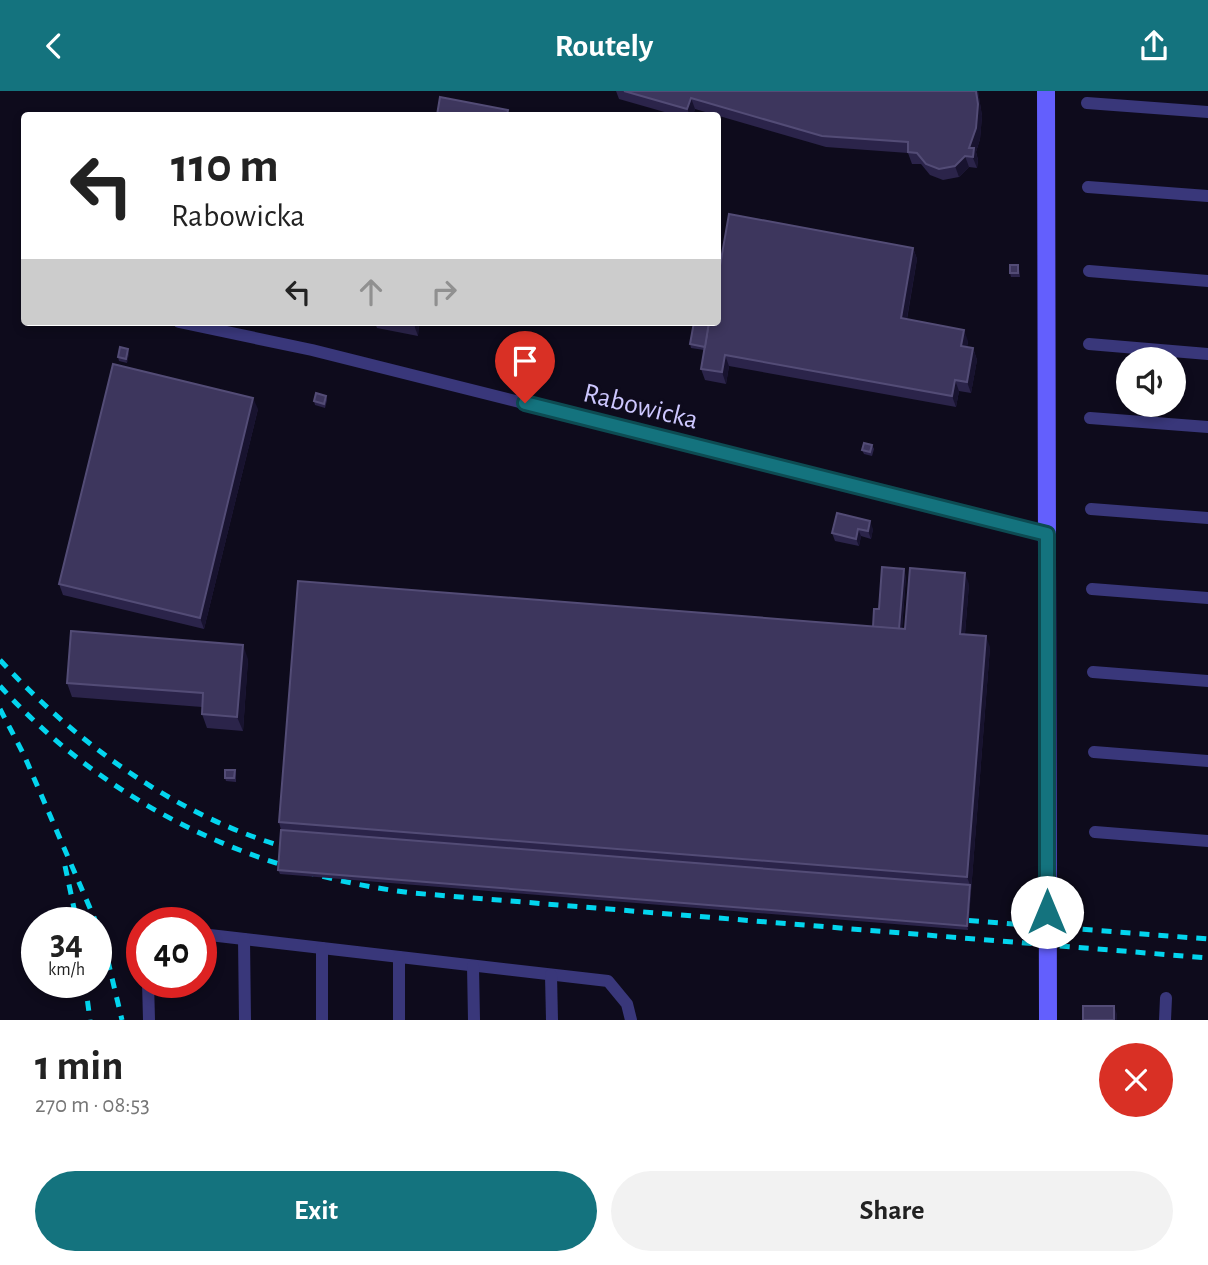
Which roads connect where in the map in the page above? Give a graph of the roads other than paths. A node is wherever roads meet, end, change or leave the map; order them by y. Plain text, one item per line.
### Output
1 (1046, 91) edge
2 (1087, 103) dead end
3 (1208, 112) edge
4 (1088, 187) dead end
5 (1208, 196) edge
6 (1089, 271) dead end
7 (1208, 281) edge
8 (199, 326) edge
9 (1089, 344) dead end
10 (1208, 353) edge
11 (1090, 418) dead end
12 (1208, 427) edge
13 (1091, 509) dead end
14 (1208, 518) edge
15 (1047, 534) junction
16 (1092, 589) dead end
17 (1208, 598) edge
18 (1093, 672) dead end
19 (1208, 681) edge
20 (1094, 752) dead end
21 (1208, 761) edge
22 (1095, 832) dead end
23 (1208, 841) edge
24 (217, 936) edge
25 (244, 939) junction
26 (322, 948) junction
27 (399, 957) junction
28 (473, 966) junction
29 (551, 975) junction
30 (148, 998) edge
31 (1166, 998) dead end
32 (149, 1020) edge
33 (244, 1020) edge
34 (322, 1020) edge
35 (399, 1020) edge
36 (474, 1020) edge
37 (552, 1020) edge
38 (631, 1020) edge
39 (1048, 1020) edge
40 (1165, 1020) edge

1 - 15 street
2 - 3 lane
4 - 5 lane
6 - 7 lane
8 - 15 lane, Rabowicka
9 - 10 lane
11 - 12 lane
13 - 14 lane
15 - 39 street
16 - 17 lane
18 - 19 lane
20 - 21 lane
22 - 23 lane
24 - 25 lane
25 - 26 lane
25 - 33 lane
26 - 27 lane
26 - 34 lane
27 - 28 lane
27 - 35 lane
28 - 29 lane
28 - 36 lane
29 - 37 lane
29 - 38 lane
30 - 32 lane
31 - 40 lane

